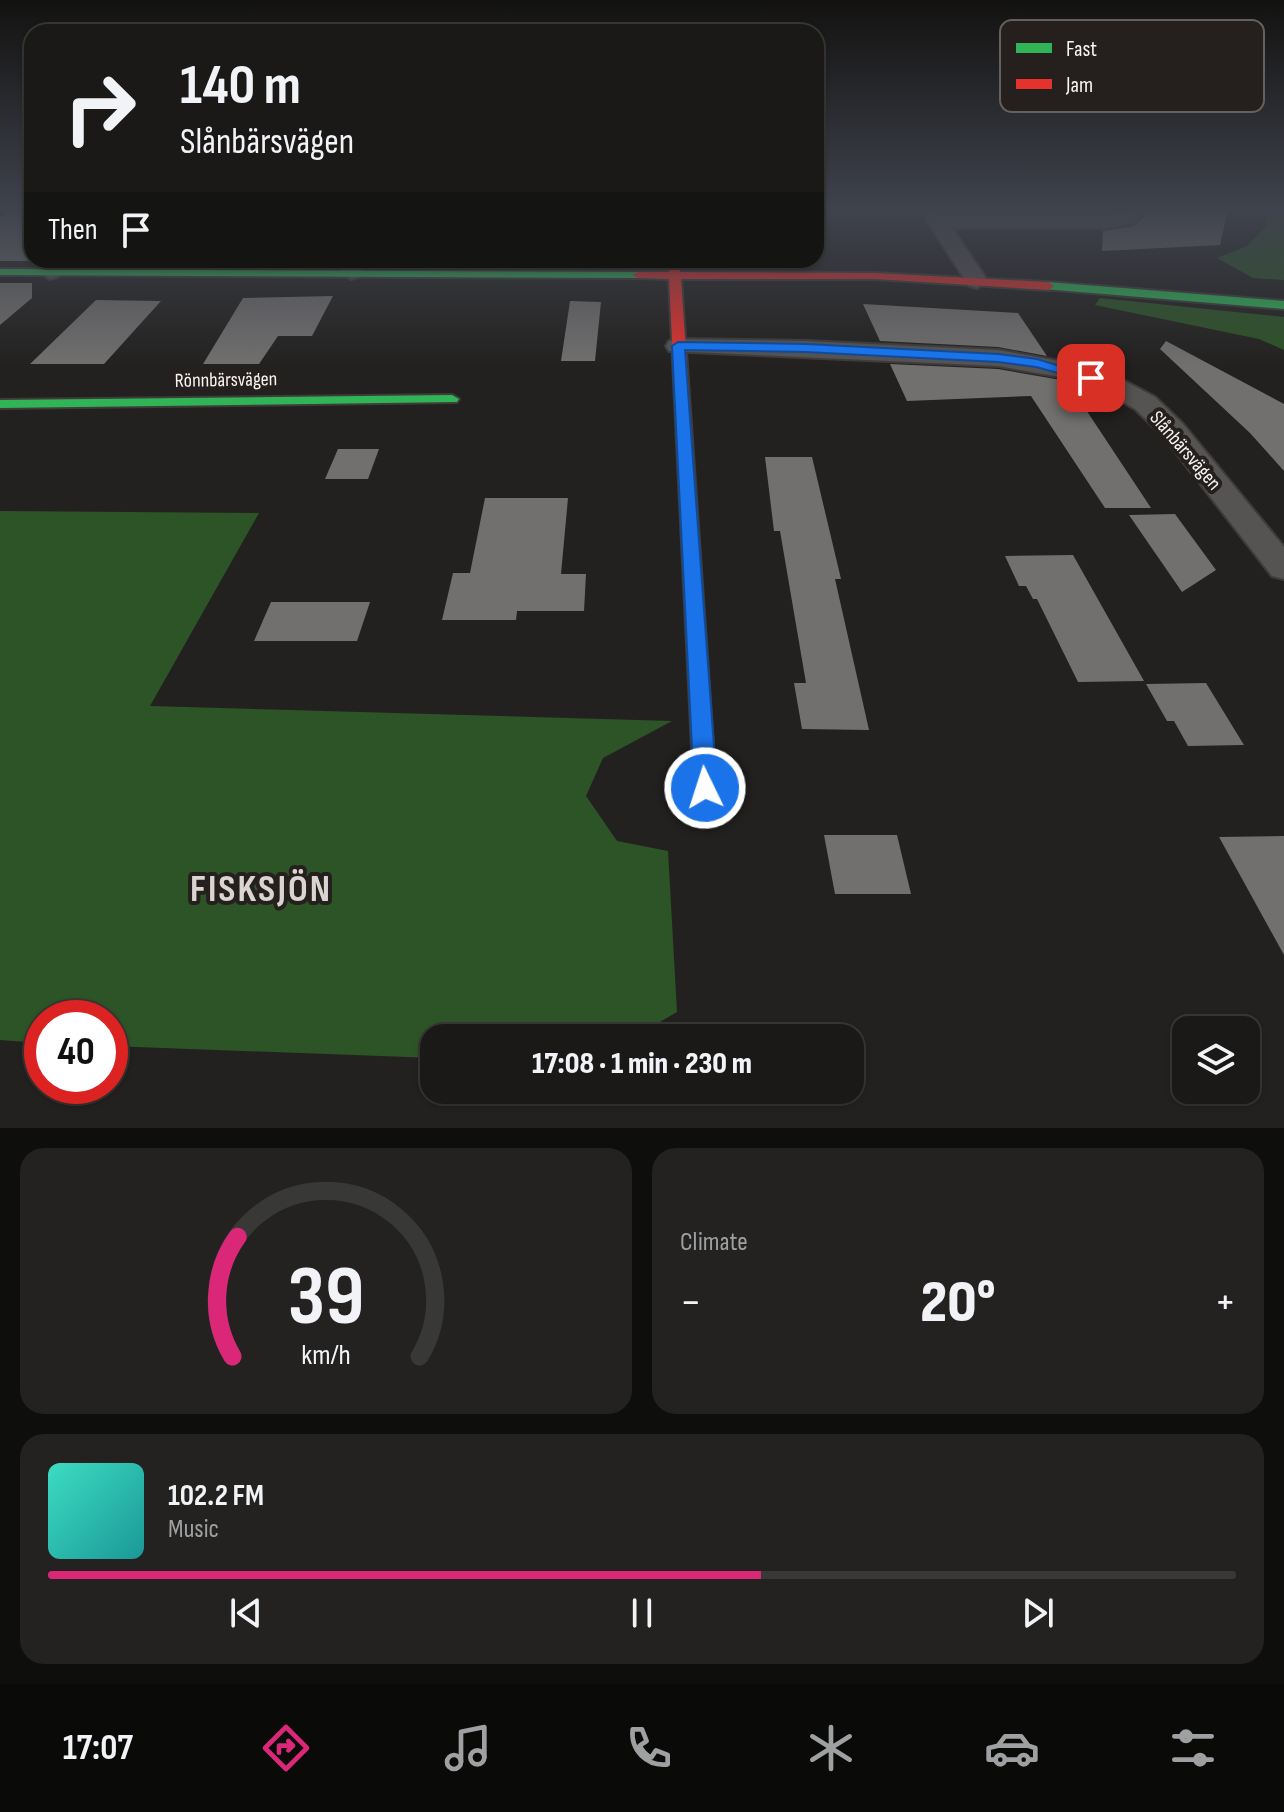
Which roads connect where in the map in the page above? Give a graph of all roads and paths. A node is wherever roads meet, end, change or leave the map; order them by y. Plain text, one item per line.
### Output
1 (965, 263) edge
2 (37, 268) edge
3 (675, 268) edge
4 (697, 268) edge
5 (0, 272) edge
6 (977, 281) junction
7 (1284, 305) edge
8 (678, 346) junction
9 (452, 399) dead end
10 (0, 404) edge
11 (1284, 569) edge
12 (705, 788) dead end

1 - 6 street
2 - 5 street
3 - 8 street
4 - 6 street
6 - 7 street
8 - 11 street, Slånbärsvägen
8 - 12 street
9 - 10 street, Rönnbärsvägen

